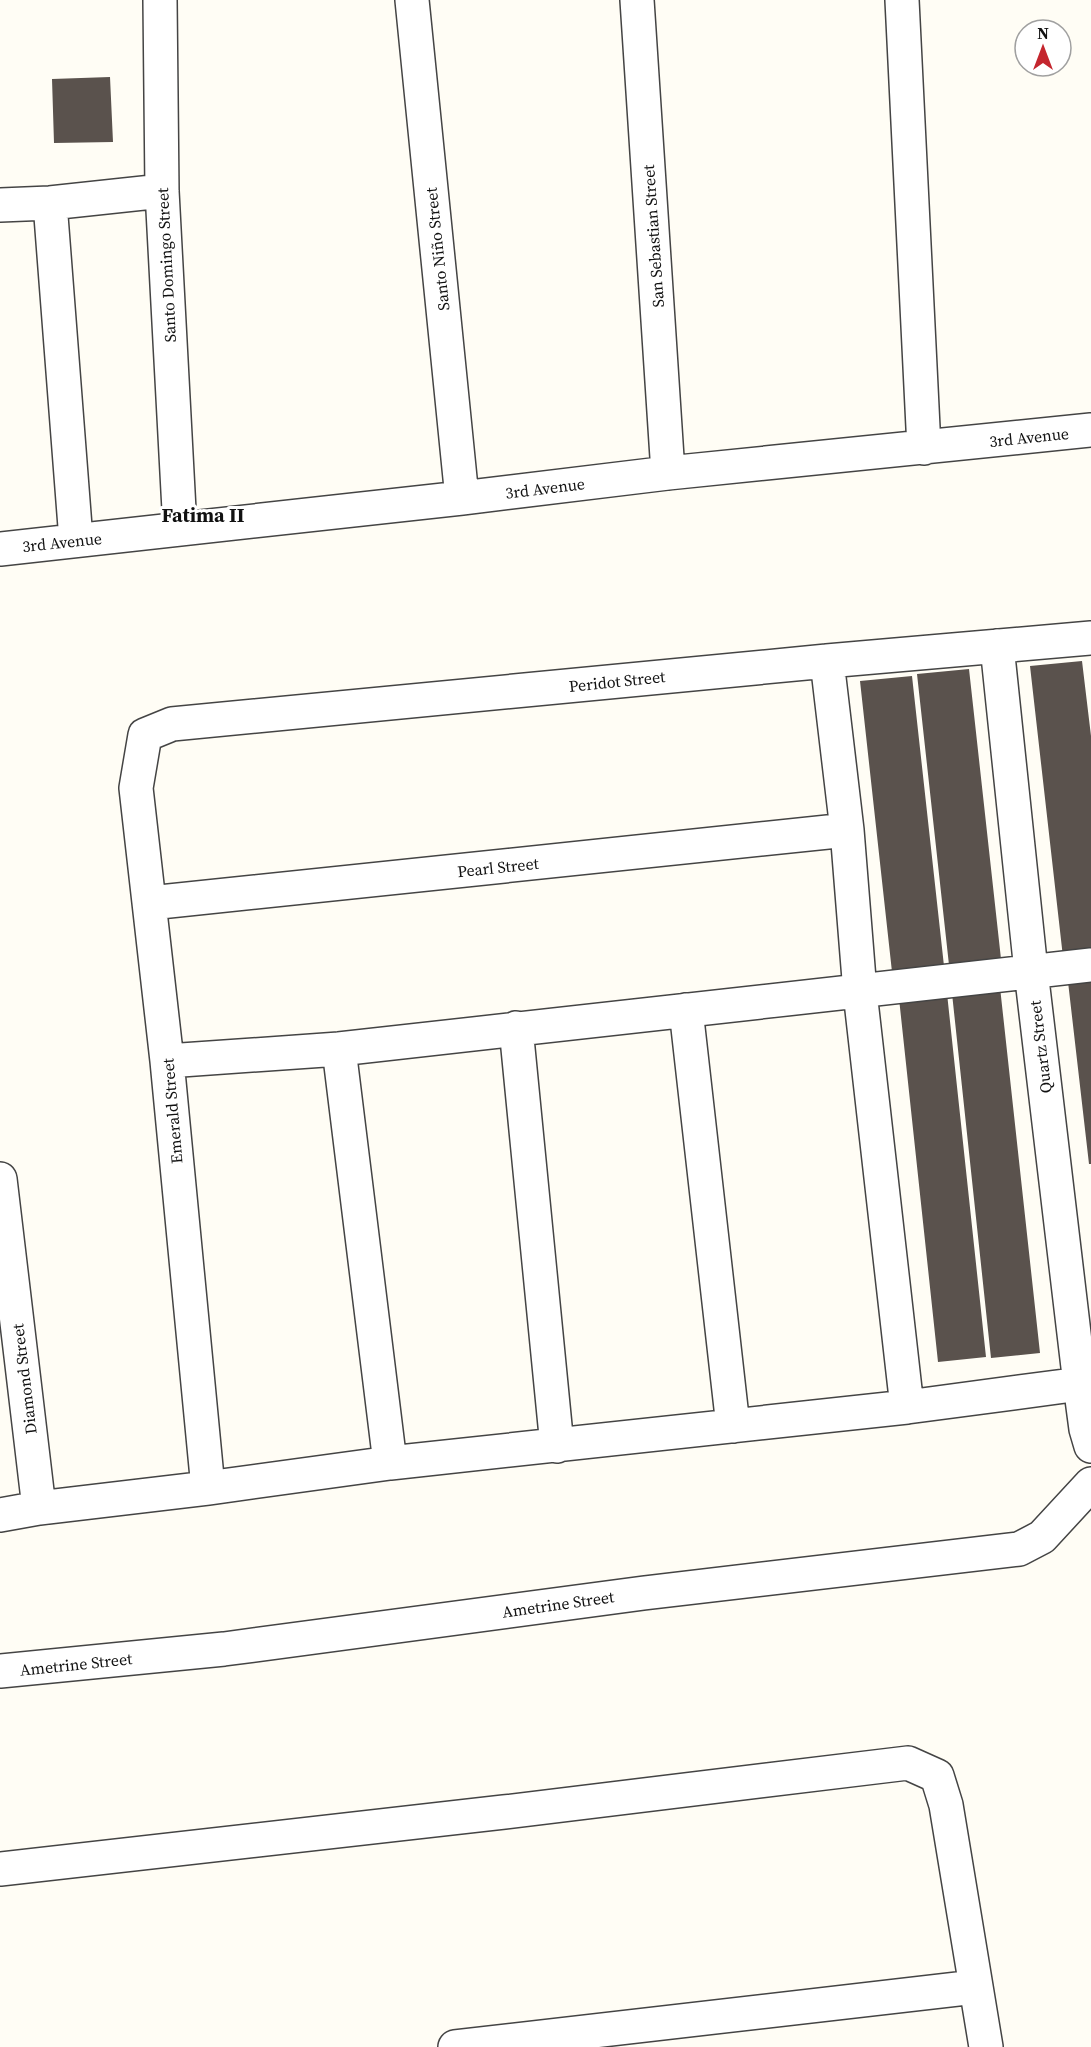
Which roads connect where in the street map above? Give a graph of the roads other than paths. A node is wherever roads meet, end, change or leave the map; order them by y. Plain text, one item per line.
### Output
1 (160, 0) edge
2 (412, 0) edge
3 (638, 0) edge
4 (902, 0) edge
5 (162, 191) junction
6 (50, 203) junction
7 (0, 205) edge
8 (1091, 430) edge
9 (924, 448) junction
10 (668, 473) junction
11 (462, 498) junction
12 (180, 529) junction
13 (76, 540) junction
14 (0, 549) edge
15 (1091, 638) edge
16 (996, 646) junction
17 (827, 661) junction
18 (145, 735) joint
19 (847, 830) junction
20 (150, 903) junction
21 (1091, 965) edge
22 (1031, 971) junction
23 (860, 992) junction
24 (686, 1010) junction
25 (516, 1028) junction
26 (339, 1049) junction
27 (167, 1061) junction
28 (0, 1179) edge
29 (1080, 1384) junction
30 (907, 1407) junction
31 (733, 1426) junction
32 (557, 1446) junction
33 (1091, 1446) edge
34 (390, 1463) junction
35 (1091, 1484) edge
36 (208, 1488) junction
37 (39, 1508) junction
38 (0, 1515) edge
39 (0, 1671) edge
40 (0, 1869) edge
41 (975, 1987) junction
42 (455, 2047) edge
43 (986, 2047) edge

1 - 5 street, Santo Domingo Street
2 - 11 street, Santo Niño Street
3 - 10 street, San Sebastian Street
4 - 9 street
5 - 6 street
5 - 12 street, Santo Domingo Street
6 - 7 street
6 - 13 street
8 - 9 street, 3rd Avenue
9 - 10 street, 3rd Avenue
10 - 11 street, 3rd Avenue
11 - 12 street, 3rd Avenue
12 - 13 street, 3rd Avenue
13 - 14 street, 3rd Avenue
15 - 16 street, Peridot Street
16 - 17 street, Peridot Street
16 - 22 street, Quartz Street
17 - 18 street, Peridot Street
17 - 19 street
18 - 20 street, Emerald Street
19 - 20 street, Pearl Street
19 - 23 street
20 - 27 street, Emerald Street
21 - 22 street
22 - 23 street
22 - 29 street, Quartz Street
23 - 24 street
23 - 30 street
24 - 25 street
24 - 31 street
25 - 26 street
25 - 32 street
26 - 27 street
26 - 34 street
27 - 36 street, Emerald Street
28 - 37 street, Diamond Street
29 - 30 street
29 - 33 street, Quartz Street
30 - 31 street
31 - 32 street
32 - 34 street
34 - 36 street
35 - 39 street, Ametrine Street
36 - 37 street
37 - 38 street
40 - 41 street
41 - 42 street
41 - 43 street

